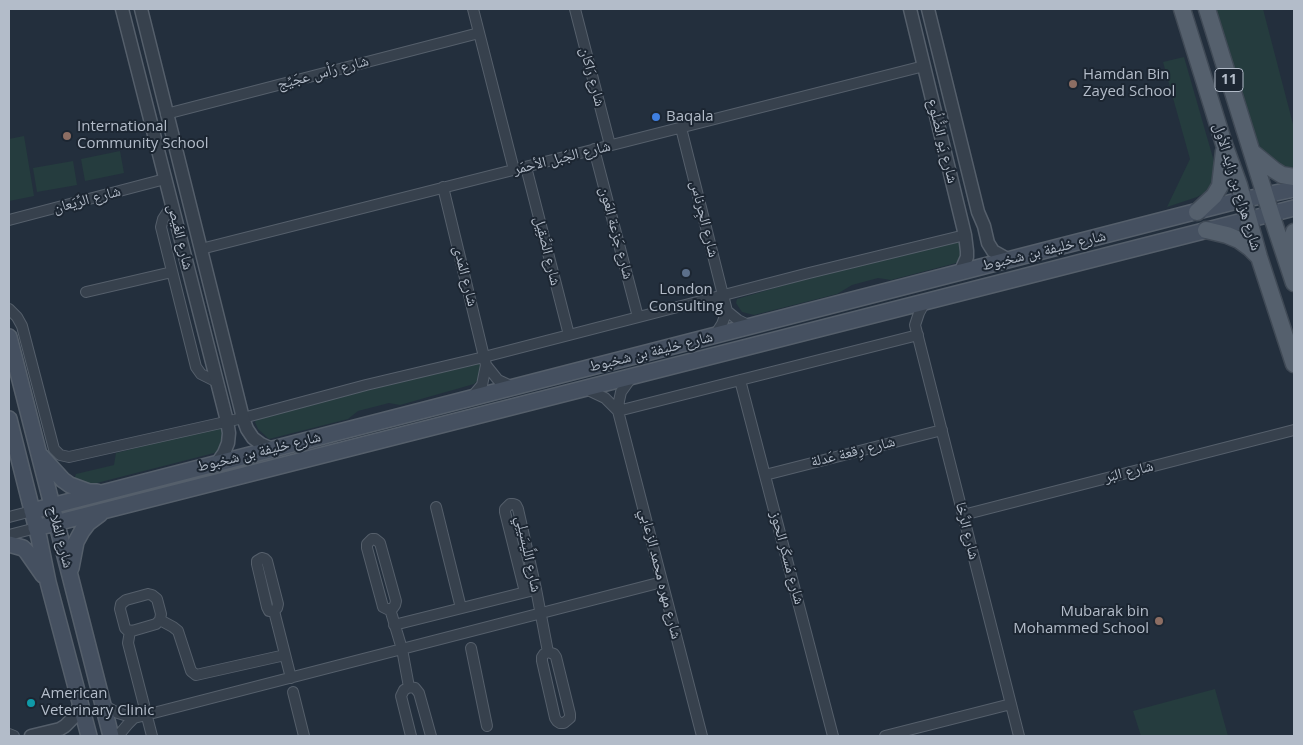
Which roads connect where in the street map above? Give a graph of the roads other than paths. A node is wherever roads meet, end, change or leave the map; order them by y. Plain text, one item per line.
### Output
1 (122, 9) edge
2 (141, 9) edge
3 (473, 9) edge
4 (577, 9) edge
5 (910, 9) edge
6 (928, 9) edge
7 (1182, 9) edge
8 (1206, 9) edge
9 (479, 33) junction
10 (924, 66) junction
11 (166, 114) junction
12 (681, 128) junction
13 (1224, 144) junction
14 (610, 146) junction
15 (594, 150) junction
16 (1252, 152) junction
17 (526, 167) junction
18 (514, 170) junction
19 (1294, 177) edge
20 (950, 178) junction
21 (165, 180) junction
22 (443, 187) junction
23 (1294, 189) edge
24 (1266, 195) junction
25 (1243, 200) junction
26 (172, 205) junction
27 (1294, 208) edge
28 (1198, 212) junction
29 (1271, 214) junction
30 (9, 220) edge
31 (981, 220) junction
32 (1249, 220) junction
33 (1206, 230) junction
34 (1294, 232) edge
35 (964, 235) junction
36 (201, 248) junction
37 (1259, 257) junction
38 (1008, 260) junction
39 (1288, 266) junction
40 (172, 272) junction
41 (960, 273) junction
42 (1294, 283) edge
43 (86, 292) dead end
44 (723, 295) junction
45 (924, 302) junction
46 (9, 309) edge
47 (892, 310) junction
48 (727, 311) junction
49 (638, 317) junction
50 (750, 326) junction
51 (916, 330) junction
52 (569, 335) junction
53 (716, 335) junction
54 (9, 337) edge
55 (485, 361) junction
56 (1294, 364) edge
57 (631, 378) junction
58 (740, 380) junction
59 (217, 382) junction
60 (513, 387) junction
61 (38, 388) junction
62 (586, 389) junction
63 (472, 398) junction
64 (28, 411) junction
65 (618, 412) junction
66 (243, 418) junction
67 (9, 419) edge
68 (227, 421) junction
69 (942, 430) junction
70 (1294, 430) edge
71 (272, 449) junction
72 (40, 455) junction
73 (217, 463) junction
74 (765, 475) junction
75 (101, 492) junction
76 (52, 506) junction
77 (436, 507) dead end
78 (32, 511) junction
79 (105, 511) junction
80 (963, 515) junction
81 (9, 517) edge
82 (56, 523) junction
83 (36, 528) junction
84 (9, 535) edge
85 (9, 544) edge
86 (70, 575) junction
87 (48, 582) junction
88 (662, 582) junction
89 (536, 589) junction
90 (525, 592) junction
91 (461, 608) junction
92 (390, 609) junction
93 (274, 611) dead end
94 (541, 613) junction
95 (160, 620) junction
96 (394, 625) junction
97 (130, 631) junction
98 (471, 648) dead end
99 (402, 649) junction
100 (548, 652) junction
101 (285, 654) junction
102 (291, 678) junction
103 (409, 687) junction
104 (293, 692) dead end
105 (80, 704) junction
106 (1011, 704) junction
107 (103, 705) junction
108 (147, 715) junction
109 (134, 718) junction
110 (487, 726) dead end
111 (31, 736) edge
112 (88, 736) edge
113 (111, 736) edge
114 (118, 736) edge
115 (152, 736) edge
116 (304, 736) edge
117 (411, 736) edge
118 (431, 736) edge
119 (702, 736) edge
120 (833, 736) edge
121 (885, 736) edge
122 (1019, 736) edge

1 - 21 street, شارع الغَيص
2 - 11 street, شارع الغَيص
3 - 9 street
4 - 14 street, شارع رَاكان
5 - 10 street, شارع يَو الضُّلُوع
6 - 31 street, شارع يَو الضُّلُوع
7 - 13 main road, شارع هزاع بن زايد الأول / 11
8 - 16 main road, شارع هزاع بن زايد الأول / 11
9 - 11 street, شارع رَأس عجَيِّج
9 - 18 street
10 - 12 street, شارع الجَبل الأحمَر
10 - 20 street, شارع يَو الضُّلُوع
11 - 36 street, شارع الغَيص
12 - 14 street, شارع الجَبل الأحمَر
12 - 44 street, شارع الجِرناس
13 - 25 main road, شارع هزاع بن زايد الأول / 11
13 - 28 main road
14 - 15 street, شارع الجَبل الأحمَر
15 - 17 street, شارع الجَبل الأحمَر
15 - 49 street, شارع جَزعة العَون
16 - 19 main road
16 - 24 main road, شارع هزاع بن زايد الأول / 11
17 - 18 street, شارع الجَبل الأحمَر
17 - 52 street, شارع الصَّقِيل
18 - 22 street, شارع الجَبل الأحمَر
20 - 31 street
20 - 35 street, شارع يَو الضُّلُوع
21 - 26 street, شارع الغَيص
21 - 30 street, شارع الرِّيَعان
22 - 36 street, شارع الجَبل الأحمَر
22 - 55 street, شارع المَدى
23 - 24 main road, شارع خليفة بن شخبوط
24 - 25 main road, شارع خليفة بن شخبوط
24 - 29 main road, شارع هزاع بن زايد الأول / 11
25 - 28 main road, شارع خليفة بن شخبوط
25 - 32 main road, شارع هزاع بن زايد الأول / 11
26 - 40 street
26 - 59 street, شارع الغَيص
27 - 29 main road, شارع خليفة بن شخبوط
28 - 38 main road, شارع خليفة بن شخبوط
29 - 32 main road, شارع خليفة بن شخبوط
29 - 39 main road, شارع هزاع بن زايد الأول / 11
31 - 38 street, شارع يَو الضُّلُوع
32 - 33 main road, شارع خليفة بن شخبوط
32 - 37 main road, شارع هزاع بن زايد الأول / 11
33 - 37 main road
33 - 45 main road, شارع خليفة بن شخبوط
34 - 39 main road
35 - 41 street, شارع يَو الضُّلُوع
35 - 44 street
36 - 66 street, شارع الغَيص
37 - 56 main road, شارع هزاع بن زايد الأول / 11
38 - 41 main road, شارع خليفة بن شخبوط
39 - 42 main road, شارع هزاع بن زايد الأول / 11
40 - 43 street
40 - 59 street
41 - 50 main road, شارع خليفة بن شخبوط
44 - 48 street, شارع الجِرناس
44 - 49 street
45 - 47 main road, شارع خليفة بن شخبوط
45 - 51 street
46 - 61 street
47 - 51 street
47 - 57 main road, شارع خليفة بن شخبوط
48 - 50 street
48 - 53 street
49 - 52 street
50 - 53 main road, شارع خليفة بن شخبوط
51 - 58 street
51 - 69 street, شارع الرَّخا
52 - 55 street
53 - 60 main road, شارع خليفة بن شخبوط
54 - 64 main road, شارع الفلاح
55 - 60 street
55 - 63 street, شارع المَدى
55 - 66 street
57 - 62 main road, شارع خليفة بن شخبوط
57 - 65 street, شارع مهره محمد الزعابي
58 - 65 street
58 - 74 street, شارع مَسكَر الحوز
59 - 68 street, شارع الغَيص
60 - 63 main road, شارع خليفة بن شخبوط
61 - 64 street
61 - 68 street
62 - 65 street
62 - 79 main road, شارع خليفة بن شخبوط
63 - 71 main road, شارع خليفة بن شخبوط
64 - 72 main road, شارع الفلاح
65 - 88 street, شارع مهره محمد الزعابي
66 - 68 street
66 - 71 street, شارع الغَيص
67 - 78 main road, شارع الفلاح
68 - 73 street, شارع الغَيص
69 - 74 street, شارع رِقعة عَدلة
69 - 80 street, شارع الرَّخا
70 - 80 street, شارع البَر
71 - 73 main road, شارع خليفة بن شخبوط
72 - 75 main road
72 - 76 main road, شارع الفلاح
73 - 75 main road, شارع خليفة بن شخبوط
74 - 120 street, شارع مَسكَر الحوز
75 - 76 main road, شارع خليفة بن شخبوط
76 - 78 main road, شارع خليفة بن شخبوط
76 - 82 main road, شارع الفلاح
77 - 91 street
78 - 81 street, شارع خليفة بن شخبوط
78 - 83 main road, شارع الفلاح
79 - 82 main road, شارع خليفة بن شخبوط
79 - 86 main road
80 - 106 street, شارع الرَّخا
82 - 83 main road, شارع خليفة بن شخبوط
82 - 86 main road, شارع الفلاح
83 - 84 street, شارع خليفة بن شخبوط
83 - 87 main road, شارع الفلاح
85 - 87 main road
86 - 107 main road, شارع الفلاح
87 - 105 main road, شارع الفلاح
88 - 94 street, شارع اللِّيسَيلِي
88 - 119 street, شارع مهره محمد الزعابي
89 - 90 street
89 - 90 street, شارع اللِّيسَيلِي
89 - 94 street, شارع اللِّيسَيلِي
90 - 91 street
91 - 96 street
92 - 92 street
92 - 96 street
93 - 101 street
94 - 99 street, شارع اللِّيسَيلِي
94 - 100 street, شارع اللِّيسَيلِي
95 - 97 street
95 - 97 street
95 - 101 street
96 - 99 street
97 - 108 street
98 - 110 street
99 - 102 street, شارع اللِّيسَيلِي
99 - 103 street
100 - 100 street, شارع اللِّيسَيلِي
101 - 102 street
102 - 108 street, شارع اللِّيسَيلِي
103 - 117 street
103 - 118 street
104 - 116 street
105 - 111 street
105 - 112 main road, شارع الفلاح
106 - 121 street
106 - 122 street, شارع الرَّخا
107 - 109 street
107 - 113 main road, شارع الفلاح
108 - 109 street, شارع اللِّيسَيلِي
108 - 115 street
109 - 114 street

